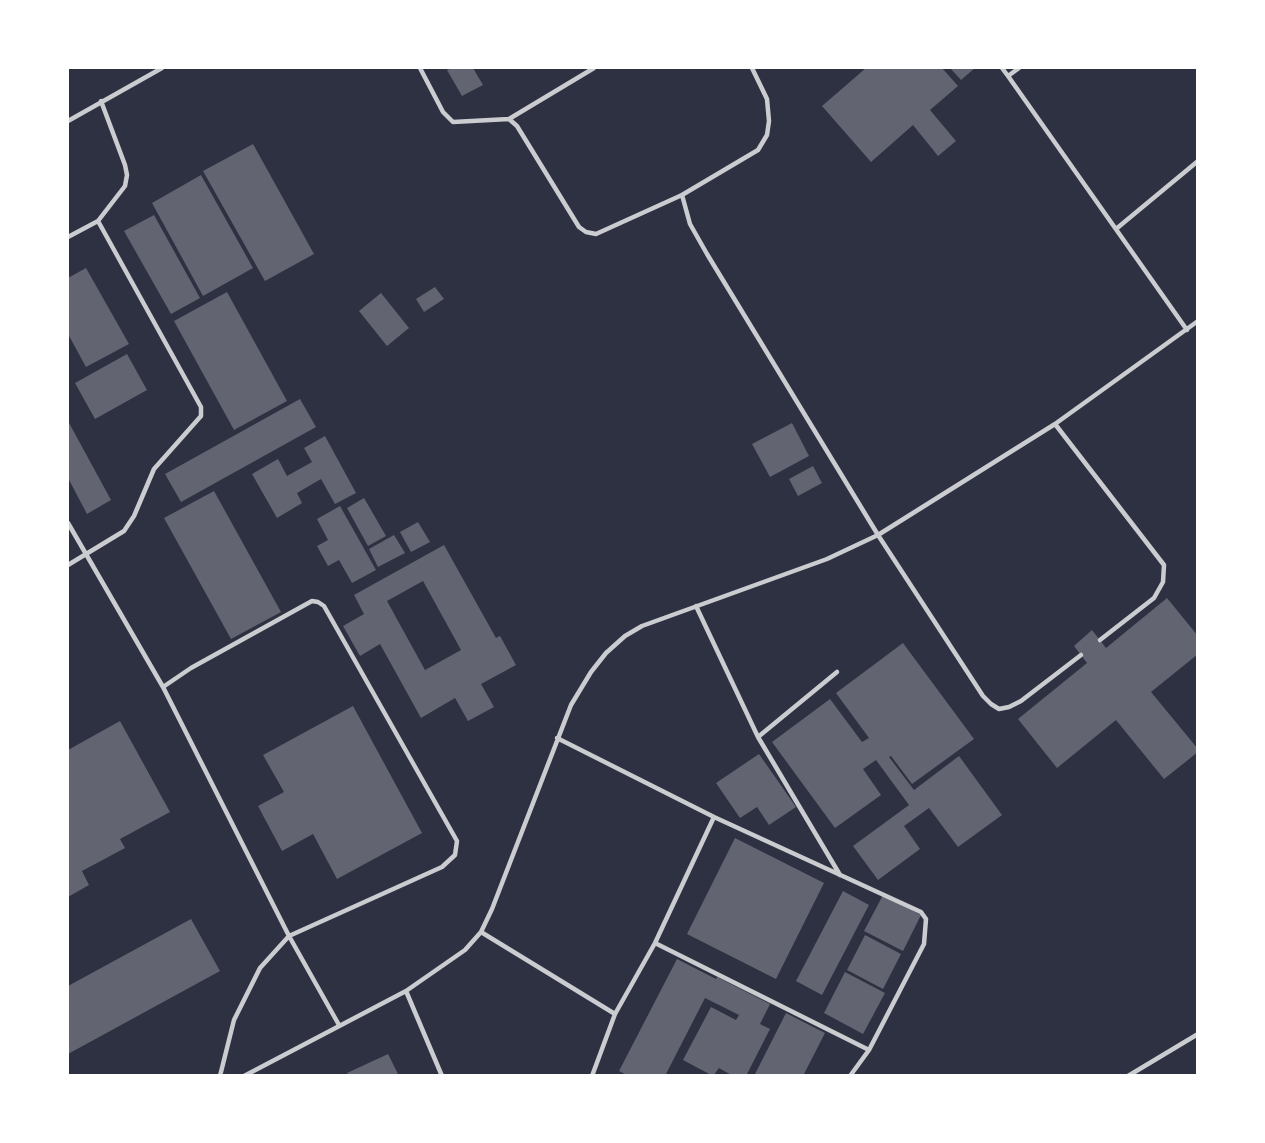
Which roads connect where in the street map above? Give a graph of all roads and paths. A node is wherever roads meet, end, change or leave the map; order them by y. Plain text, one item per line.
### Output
1 (162, 68) edge
2 (420, 68) edge
3 (594, 68) edge
4 (752, 68) edge
5 (1002, 68) edge
6 (1019, 68) edge
7 (1008, 76) junction
8 (100, 101) junction
9 (509, 119) junction
10 (68, 121) edge
11 (1197, 161) edge
12 (682, 195) junction
13 (98, 221) junction
14 (1116, 229) junction
15 (68, 237) edge
16 (1197, 321) edge
17 (1187, 330) junction
18 (1054, 424) junction
19 (68, 523) edge
20 (878, 535) junction
21 (85, 555) junction
22 (68, 565) edge
23 (696, 606) junction
24 (1100, 640) dead end
25 (1081, 655) dead end
26 (837, 672) dead end
27 (163, 687) junction
28 (758, 737) junction
29 (557, 738) junction
30 (714, 817) junction
31 (840, 875) junction
32 (481, 932) junction
33 (289, 936) junction
34 (655, 943) junction
35 (406, 991) junction
36 (615, 1014) junction
37 (339, 1025) junction
38 (1197, 1034) edge
39 (869, 1050) junction
40 (220, 1076) edge
41 (244, 1076) edge
42 (442, 1076) edge
43 (592, 1076) edge
44 (850, 1076) edge
45 (1128, 1076) edge

1 - 8 lane
2 - 9 lane
3 - 9 lane
4 - 12 lane
5 - 7 lane
6 - 7 lane
7 - 14 lane
8 - 10 lane
8 - 13 lane
9 - 12 lane
11 - 14 lane
12 - 20 lane
13 - 15 lane
13 - 21 lane
14 - 17 lane
16 - 17 lane
17 - 18 lane
18 - 20 lane
18 - 24 lane
19 - 21 lane
20 - 23 lane
20 - 25 lane
21 - 22 lane
21 - 27 lane
23 - 28 lane
23 - 29 lane
26 - 28 lane
27 - 33 lane
27 - 33 lane
28 - 31 lane
29 - 30 lane
29 - 32 lane
30 - 31 lane
30 - 34 lane
31 - 39 lane
32 - 35 lane
32 - 36 lane
33 - 37 lane
33 - 40 lane
34 - 36 lane
34 - 39 lane
35 - 37 lane
35 - 42 lane
36 - 43 lane
37 - 41 lane
38 - 45 lane
39 - 44 lane

